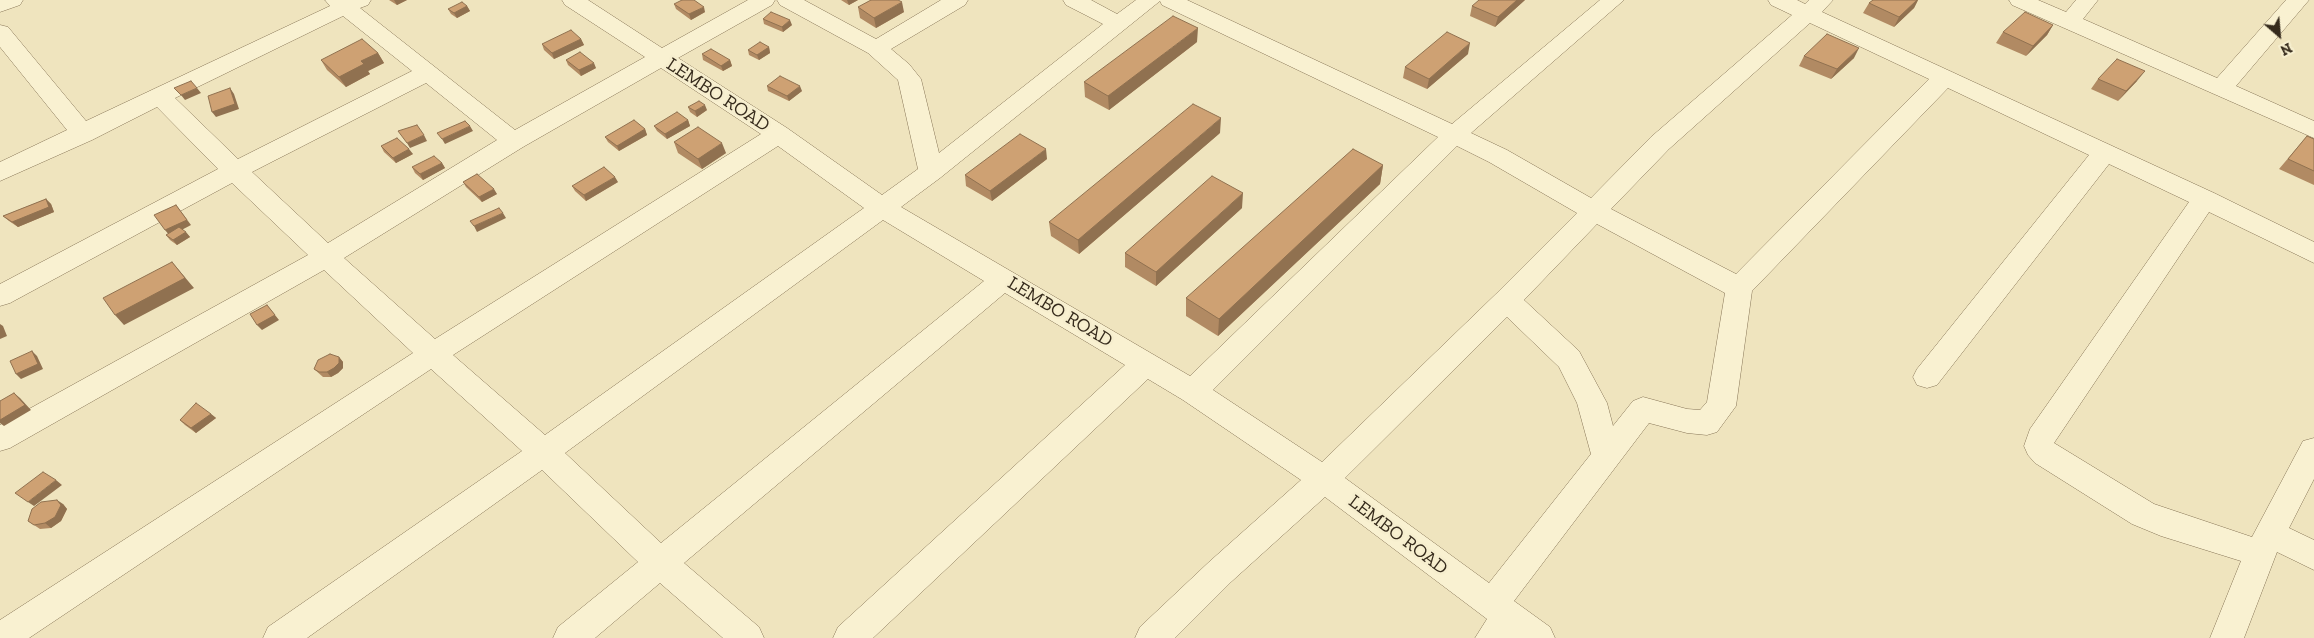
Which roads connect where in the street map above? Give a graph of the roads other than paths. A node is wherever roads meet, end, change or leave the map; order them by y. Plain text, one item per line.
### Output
1 (12, 0) edge
2 (573, 0) edge
3 (764, 0) edge
4 (788, 0) edge
5 (956, 0) edge
6 (1074, 0) edge
7 (1150, 0) edge
8 (1170, 0) edge
9 (1613, 0) edge
10 (1780, 0) edge
11 (2020, 0) edge
12 (2087, 0) edge
13 (2298, 0) edge
14 (347, 3) edge
15 (0, 5) edge
16 (1814, 6) edge
17 (2070, 22) junction
18 (1118, 23) junction
19 (0, 32) edge
20 (876, 48) junction
21 (661, 58) junction
22 (427, 73) junction
23 (1945, 76) junction
24 (2221, 89) junction
25 (161, 97) junction
26 (2314, 130) edge
27 (83, 134) junction
28 (778, 134) junction
29 (1453, 136) junction
30 (514, 141) junction
31 (2106, 152) junction
32 (236, 170) junction
33 (0, 172) edge
34 (931, 172) junction
35 (2205, 198) junction
36 (881, 207) junction
37 (1594, 211) junction
38 (2314, 253) edge
39 (327, 256) junction
40 (1004, 279) junction
41 (1739, 288) junction
42 (0, 296) edge
43 (1507, 300) junction
44 (433, 354) junction
45 (1145, 364) junction
46 (1927, 377) dead end
47 (1193, 392) junction
48 (0, 438) edge
49 (2314, 450) edge
50 (544, 452) junction
51 (1606, 455) junction
52 (1324, 479) junction
53 (2265, 544) junction
54 (2314, 556) edge
55 (662, 564) junction
56 (1497, 620) edge
57 (1, 638) edge
58 (280, 638) edge
59 (570, 638) edge
60 (747, 638) edge
61 (850, 638) edge
62 (1152, 638) edge
63 (1538, 638) edge
64 (2227, 638) edge

1 - 15 street
2 - 21 street, LEMBO ROAD
3 - 21 street
4 - 20 street
5 - 20 street
6 - 18 street
7 - 18 street
8 - 29 street
9 - 29 street
10 - 16 street
11 - 17 street
12 - 17 street
13 - 24 street
14 - 22 street
14 - 25 street
16 - 23 street
16 - 37 street
17 - 24 street
18 - 34 street
19 - 27 street
20 - 34 street
21 - 28 street, LEMBO ROAD
21 - 30 street
22 - 30 street
22 - 32 street
23 - 31 street
23 - 41 street
24 - 26 street
25 - 27 street
25 - 32 street
27 - 33 street
28 - 36 street, LEMBO ROAD
28 - 44 street
29 - 37 street
29 - 47 street
30 - 39 street
31 - 35 street
31 - 46 street
32 - 39 street
32 - 42 street
34 - 36 street
35 - 38 street
35 - 53 street
36 - 40 street, LEMBO ROAD
36 - 50 street
37 - 41 street
37 - 43 street
39 - 44 street
39 - 48 street
40 - 45 street, LEMBO ROAD
40 - 55 street
41 - 51 street
43 - 51 street
43 - 52 street
44 - 50 street
44 - 57 street
45 - 47 street, LEMBO ROAD
45 - 61 street
47 - 52 street, LEMBO ROAD
49 - 53 street
50 - 55 street
50 - 58 street
51 - 56 street
52 - 56 street, LEMBO ROAD
52 - 62 street
53 - 54 street
53 - 64 street
55 - 59 street
55 - 60 street
56 - 63 street, LEMBO ROAD

